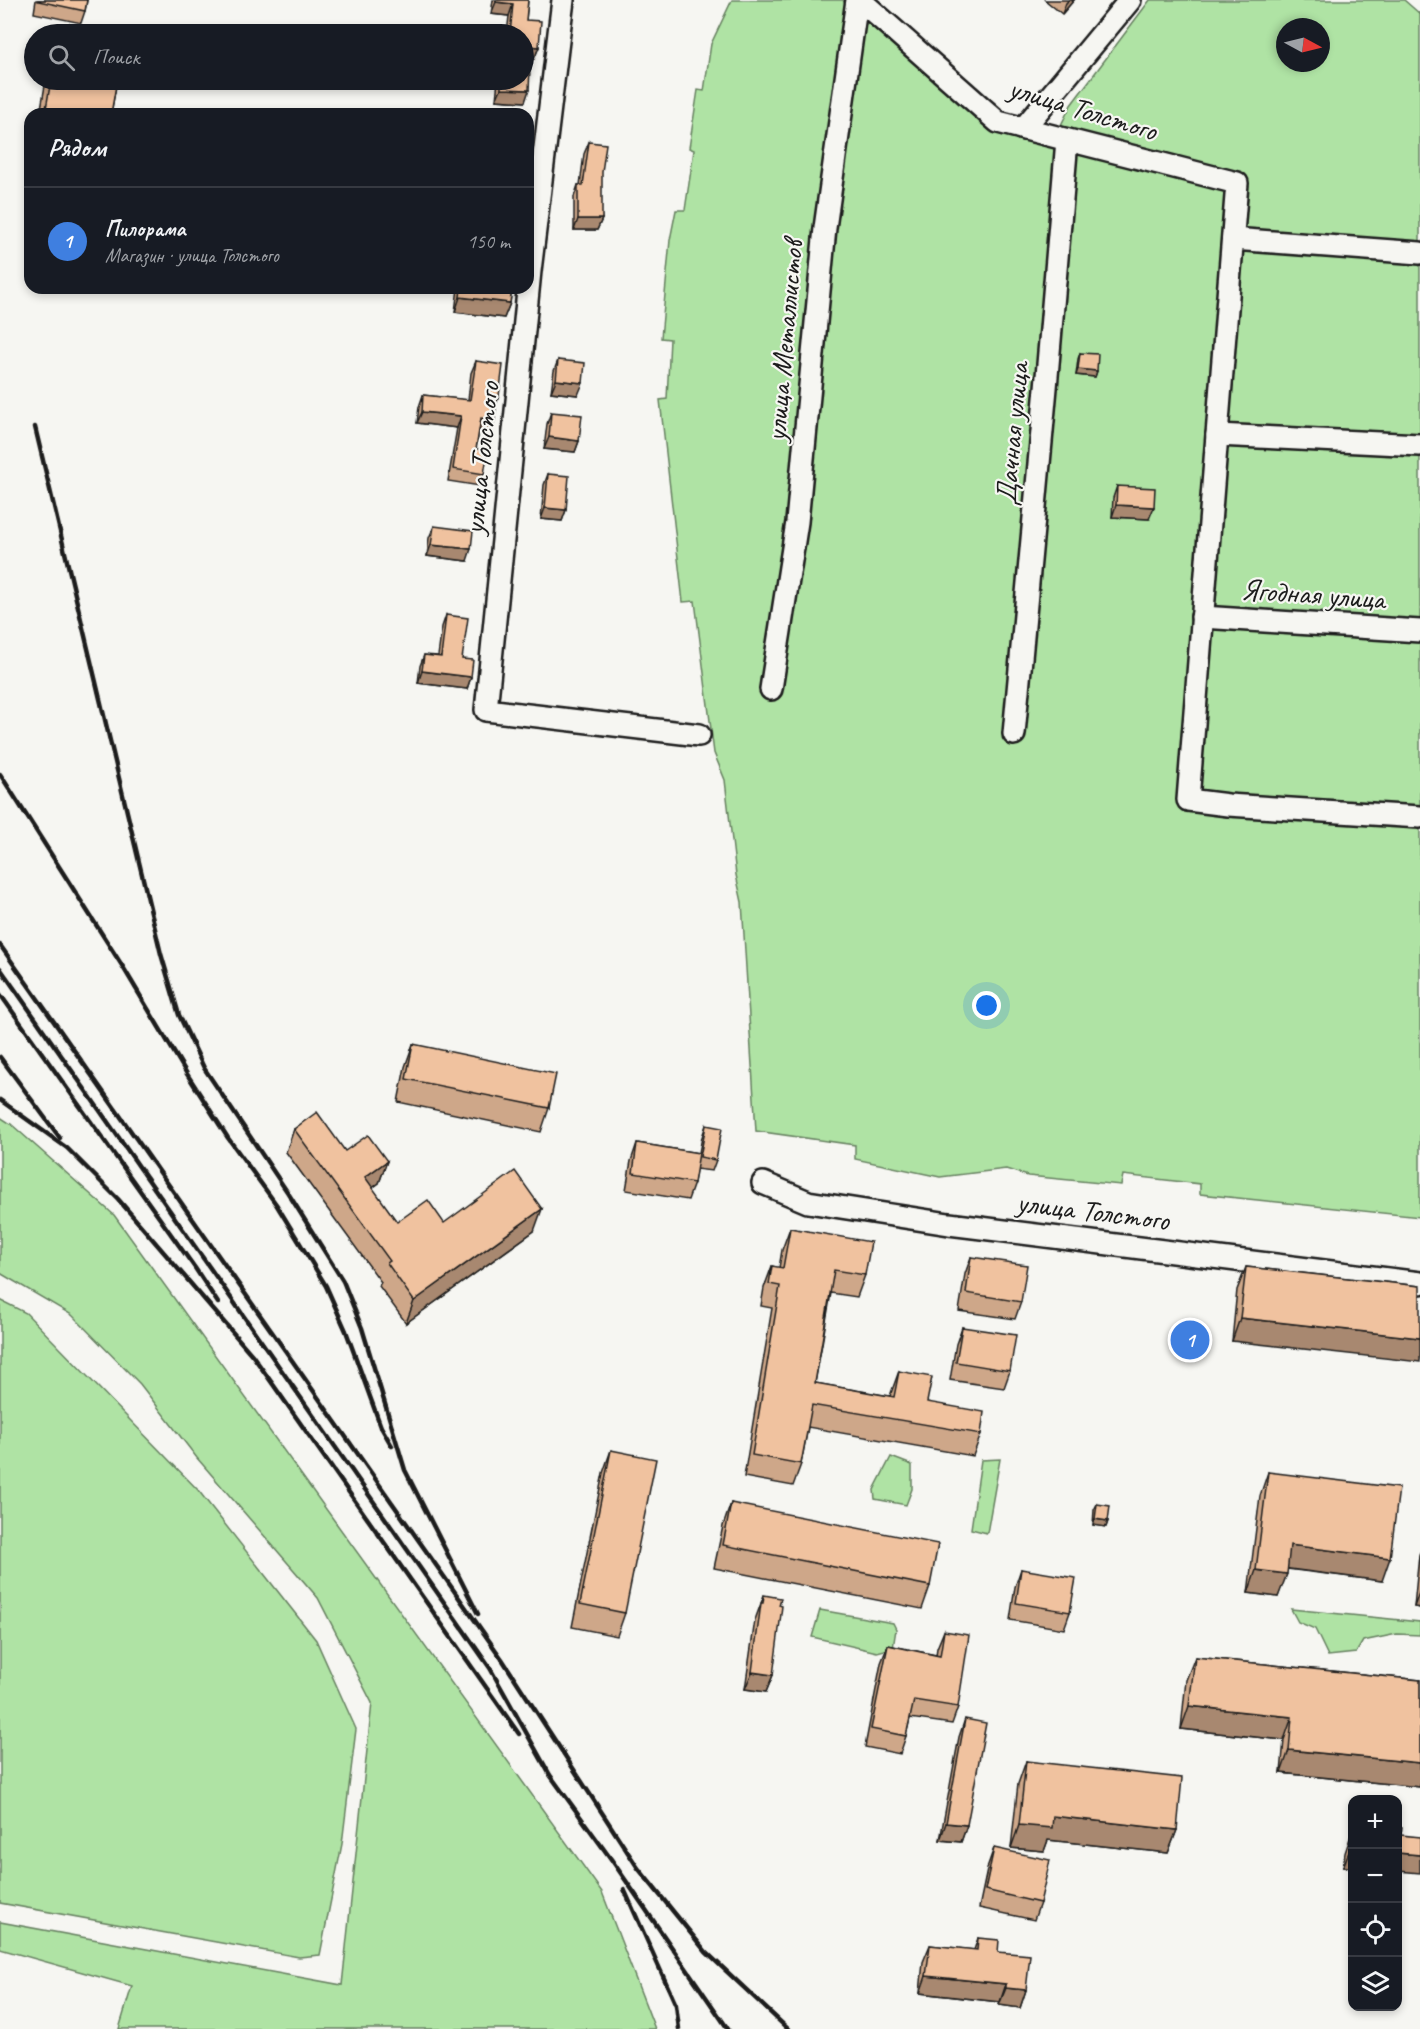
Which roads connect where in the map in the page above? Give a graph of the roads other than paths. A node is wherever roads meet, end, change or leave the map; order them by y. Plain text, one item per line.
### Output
1 (563, 0) edge
2 (858, 0) edge
3 (1130, 0) edge
4 (1023, 129) junction
5 (1067, 140) junction
6 (534, 238) edge
7 (1233, 239) junction
8 (1420, 253) edge
9 (528, 294) edge
10 (1216, 435) junction
11 (1420, 445) edge
12 (1202, 617) junction
13 (1420, 631) edge
14 (771, 689) dead end
15 (1014, 734) dead end
16 (699, 735) dead end
17 (1420, 817) edge
18 (763, 1183) dead end
19 (1420, 1283) edge

1 - 6 street, улица Толстого
2 - 4 street, улица Толстого
2 - 14 street, улица Металлистов
3 - 4 street
4 - 5 street, улица Толстого
5 - 7 street, улица Толстого
5 - 15 street, Дачная улица
7 - 8 street
7 - 10 street
9 - 16 street, улица Толстого
10 - 11 street
10 - 12 street
12 - 13 street, Ягодная улица
12 - 17 street
18 - 19 street, улица Толстого

